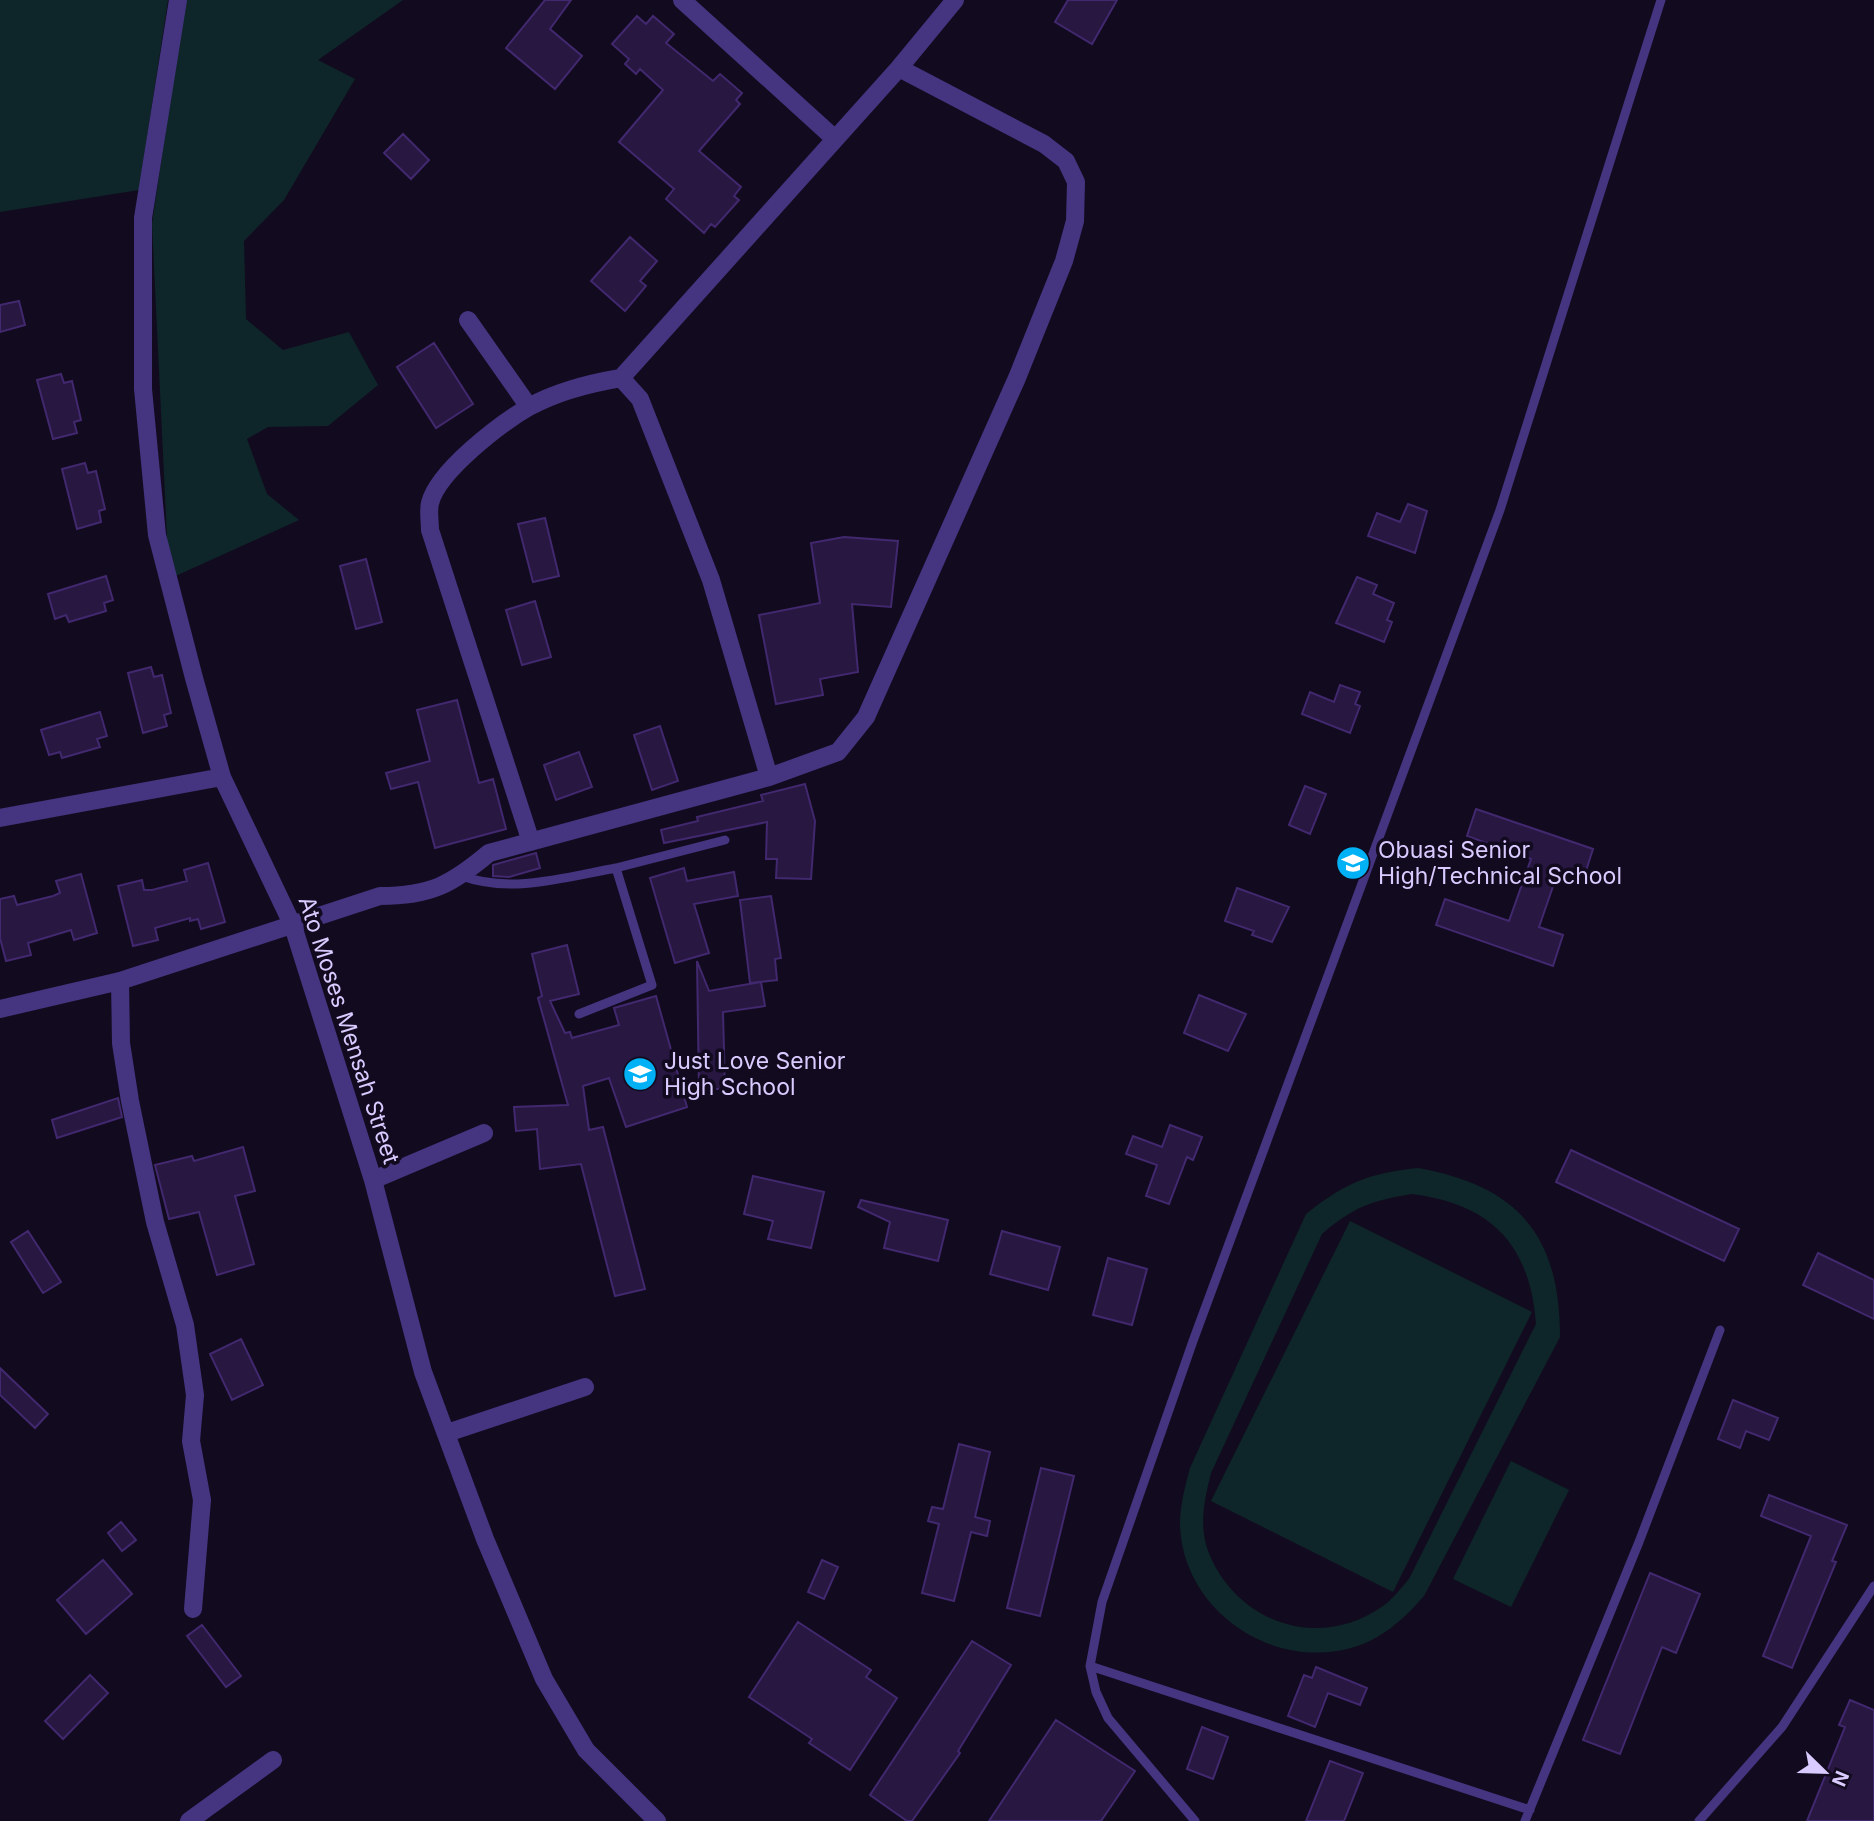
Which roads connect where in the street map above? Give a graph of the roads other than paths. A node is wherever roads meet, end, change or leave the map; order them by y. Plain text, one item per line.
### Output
1 (178, 0) edge
2 (682, 0) edge
3 (956, 0) edge
4 (1661, 0) edge
5 (899, 68) junction
6 (835, 139) junction
7 (468, 320) dead end
8 (621, 378) junction
9 (530, 407) junction
10 (222, 777) junction
11 (769, 777) junction
12 (0, 818) edge
13 (725, 840) dead end
14 (531, 842) junction
15 (616, 868) junction
16 (462, 876) junction
17 (293, 926) junction
18 (120, 981) junction
19 (0, 1009) edge
20 (579, 1014) dead end
21 (484, 1133) dead end
22 (373, 1180) junction
23 (1720, 1330) dead end
24 (585, 1387) dead end
25 (447, 1433) junction
26 (1874, 1587) edge
27 (193, 1609) dead end
28 (1090, 1666) junction
29 (273, 1759) dead end
30 (1530, 1810) junction
31 (189, 1821) edge
32 (657, 1821) edge
33 (1195, 1821) edge
34 (1525, 1821) edge
35 (1699, 1821) edge

1 - 10 street, Ato Moses Mensah Street
2 - 6 street
3 - 5 street
4 - 28 lane
5 - 6 street
5 - 11 street
6 - 8 street
7 - 9 street
8 - 9 street
8 - 11 street
9 - 14 street
10 - 12 street
10 - 17 street, Ato Moses Mensah Street
11 - 14 street
13 - 15 lane
14 - 16 street
15 - 16 lane
15 - 20 lane
16 - 17 street
17 - 18 street
17 - 22 street, Ato Moses Mensah Street
18 - 19 street
18 - 27 street
21 - 22 street
22 - 25 street, Ato Moses Mensah Street
23 - 30 lane
24 - 25 street
25 - 32 street, Ato Moses Mensah Street
26 - 35 lane
28 - 30 lane
28 - 33 lane
29 - 31 street
30 - 34 lane

